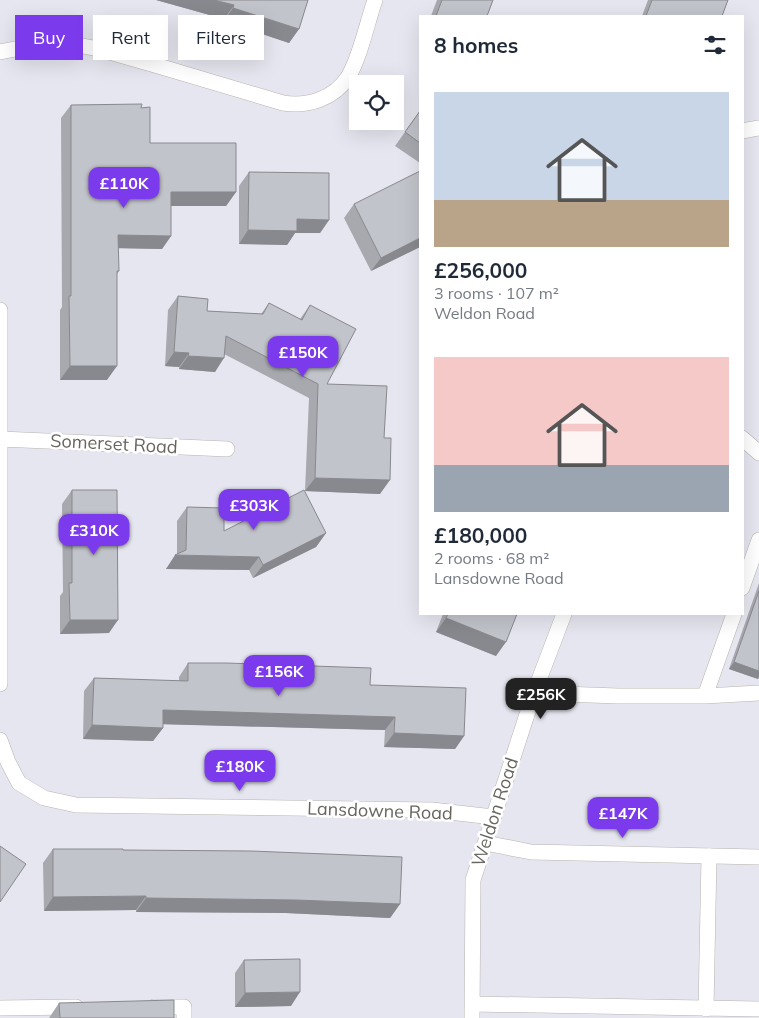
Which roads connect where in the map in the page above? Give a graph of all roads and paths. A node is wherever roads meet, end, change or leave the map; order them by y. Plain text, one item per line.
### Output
1 (375, 0) edge
2 (0, 52) edge
3 (759, 128) edge
4 (744, 132) edge
5 (0, 310) edge
6 (1, 439) edge
7 (744, 440) edge
8 (227, 449) dead end
9 (759, 453) edge
10 (759, 540) edge
11 (744, 582) edge
12 (564, 615) edge
13 (734, 615) edge
14 (0, 684) edge
15 (534, 693) junction
16 (759, 694) edge
17 (705, 696) junction
18 (0, 740) edge
19 (493, 817) junction
20 (485, 843) junction
21 (709, 856) junction
22 (759, 857) edge
23 (87, 1007) edge
24 (136, 1007) edge
25 (0, 1008) edge
26 (759, 1010) edge
27 (472, 1011) edge
28 (716, 1012) edge
29 (184, 1018) edge

1 - 2 street
3 - 4 street
5 - 6 street
6 - 8 street, Somerset Road
6 - 14 street
7 - 9 street
10 - 11 street
12 - 15 street, Weldon Road
13 - 17 street
15 - 17 street
15 - 19 street, Weldon Road
16 - 17 street
18 - 19 street, Lansdowne Road
19 - 20 street, Weldon Road
20 - 21 street
20 - 27 street, Weldon Road
21 - 22 street
21 - 28 street
23 - 25 street
24 - 29 street
26 - 28 street
27 - 28 street

